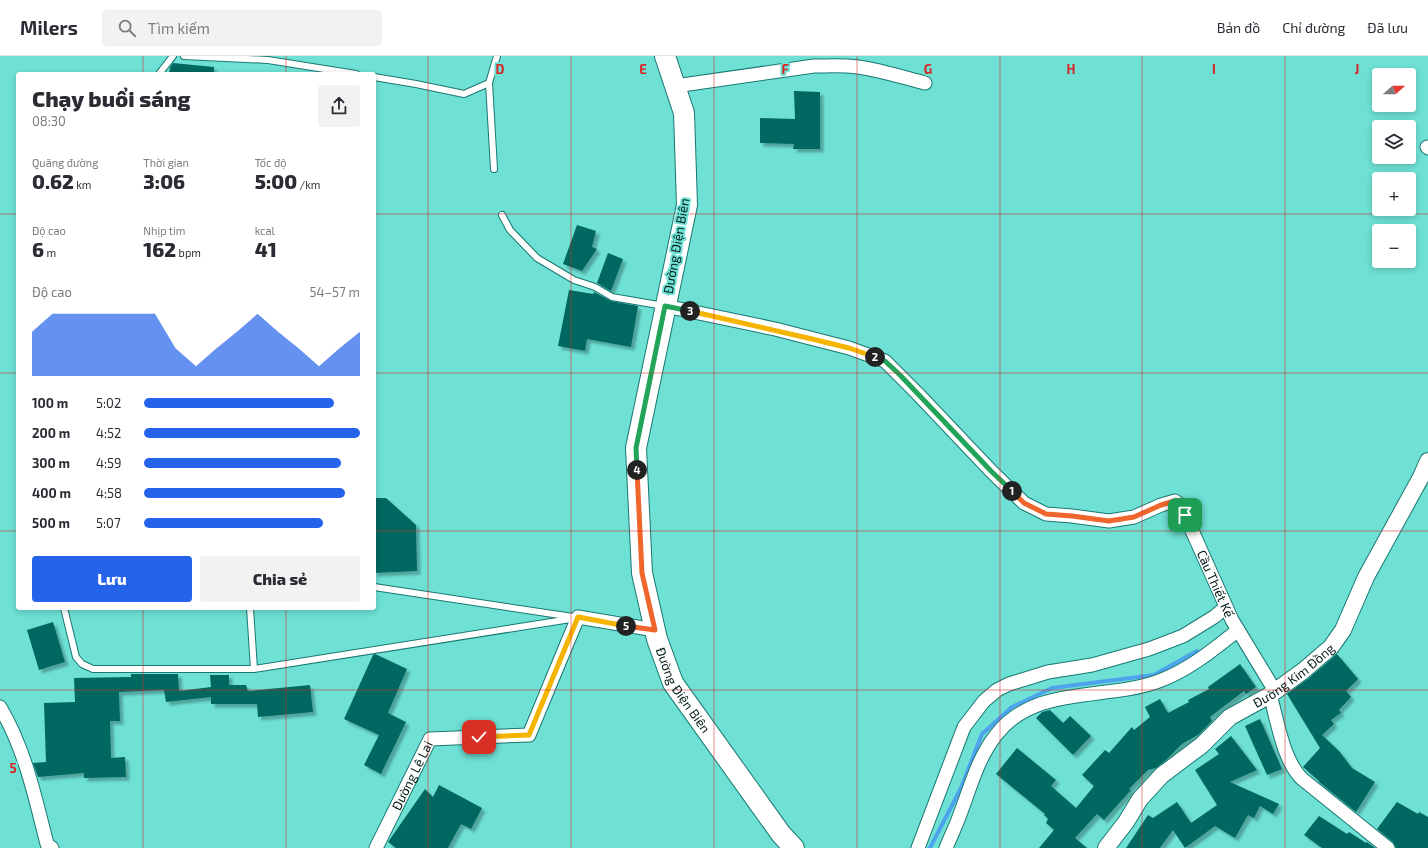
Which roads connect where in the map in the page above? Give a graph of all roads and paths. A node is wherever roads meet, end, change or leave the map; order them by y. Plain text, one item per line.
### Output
1 (173, 56) edge
2 (184, 56) edge
3 (497, 56) edge
4 (666, 56) edge
5 (160, 72) edge
6 (343, 72) edge
7 (376, 77) edge
8 (489, 83) junction
9 (925, 83) dead end
10 (675, 86) junction
11 (494, 169) dead end
12 (502, 215) dead end
13 (665, 306) junction
14 (1428, 461) edge
15 (376, 587) edge
16 (1226, 607) junction
17 (64, 610) edge
18 (250, 610) edge
19 (578, 617) junction
20 (655, 630) junction
21 (1238, 630) junction
22 (254, 670) junction
23 (1273, 693) junction
24 (0, 707) edge
25 (788, 846) edge
26 (52, 848) edge
27 (376, 848) edge
28 (918, 848) edge
29 (946, 848) edge
30 (1106, 848) edge
31 (1388, 848) edge

1 - 5 lane
2 - 6 lane
3 - 8 lane
4 - 10 main road, Đường Điện Biên
7 - 8 lane
8 - 11 lane
9 - 10 street
10 - 13 main road, Đường Điện Biên
12 - 13 lane
13 - 16 street, Cầu Thiết Kế
13 - 20 main road, Đường Điện Biên
14 - 23 street, Đường Kim Đồng
15 - 19 lane
16 - 21 street, Cầu Thiết Kế
16 - 28 street
17 - 22 lane
18 - 22 lane
19 - 20 street
19 - 22 lane
19 - 27 street, Đường Lê Lai
20 - 25 main road, Đường Điện Biên
21 - 23 street, Cầu Thiết Kế
21 - 29 street
23 - 30 street, Đường Kim Đồng
23 - 31 street, Cầu Thiết Kế
24 - 26 street

